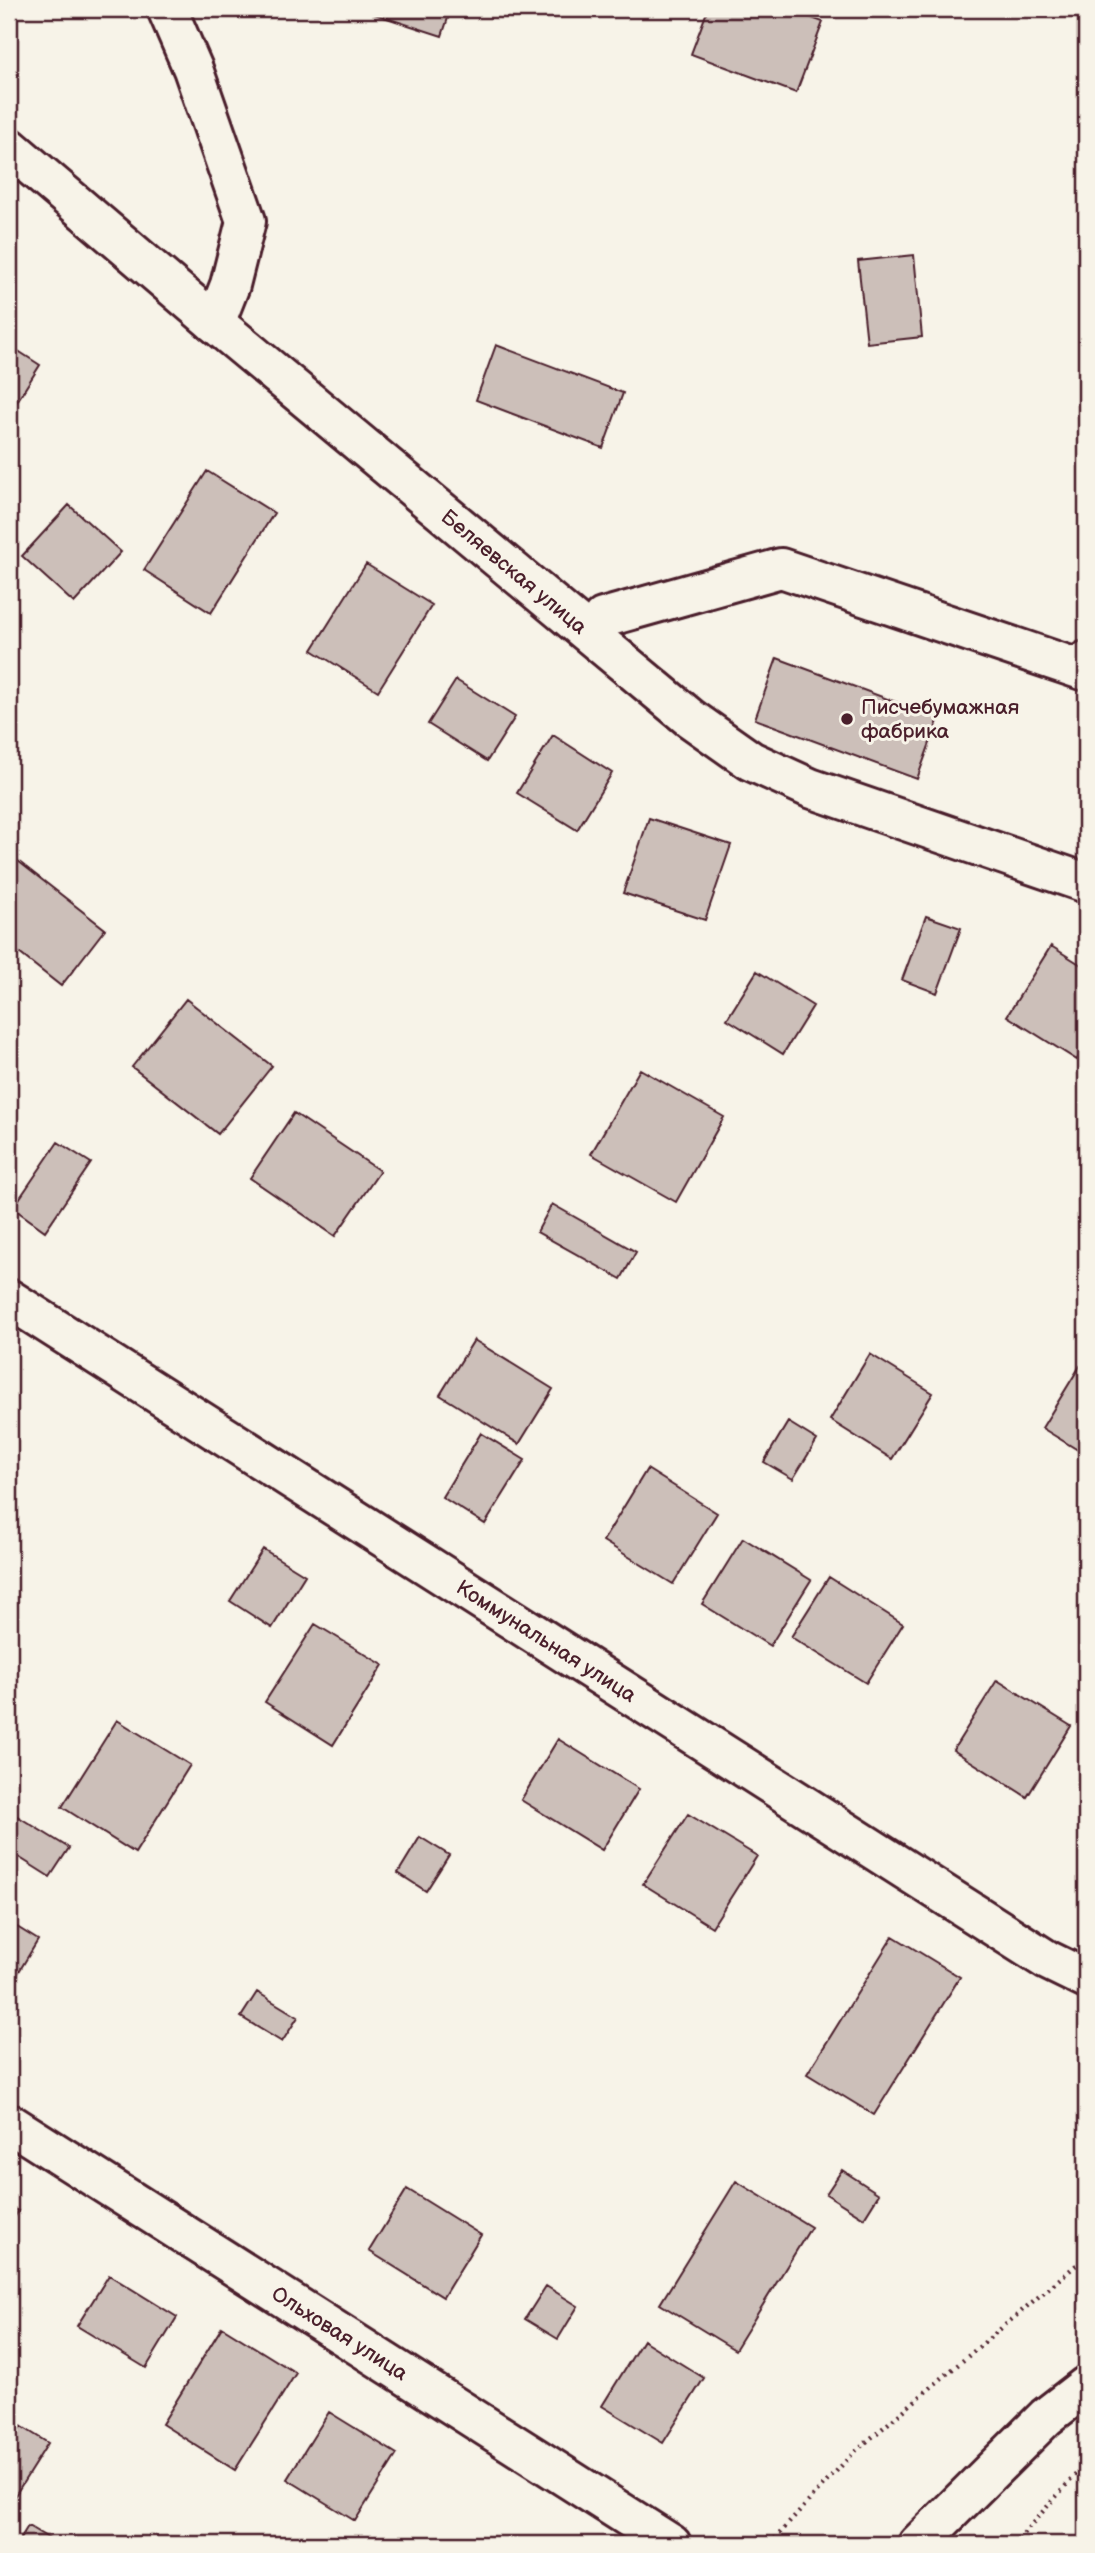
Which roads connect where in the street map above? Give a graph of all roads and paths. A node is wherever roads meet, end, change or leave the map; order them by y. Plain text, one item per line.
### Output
1 (167, 9) edge
2 (9, 147) edge
3 (215, 323) junction
4 (603, 618) dead end
5 (1086, 661) edge
6 (1086, 883) edge
7 (9, 1299) edge
8 (1086, 1979) edge
9 (9, 2123) edge
10 (1086, 2261) edge
11 (1086, 2386) edge
12 (1086, 2463) edge
13 (671, 2544) edge
14 (770, 2544) edge
15 (919, 2544) edge
16 (1014, 2544) edge

1 - 3 street
2 - 3 street, Беляевская улица
3 - 6 street, Беляевская улица
4 - 5 street
7 - 8 street, Коммунальная улица
9 - 13 street, Ольховая улица
10 - 14 path
11 - 15 street
12 - 16 path

